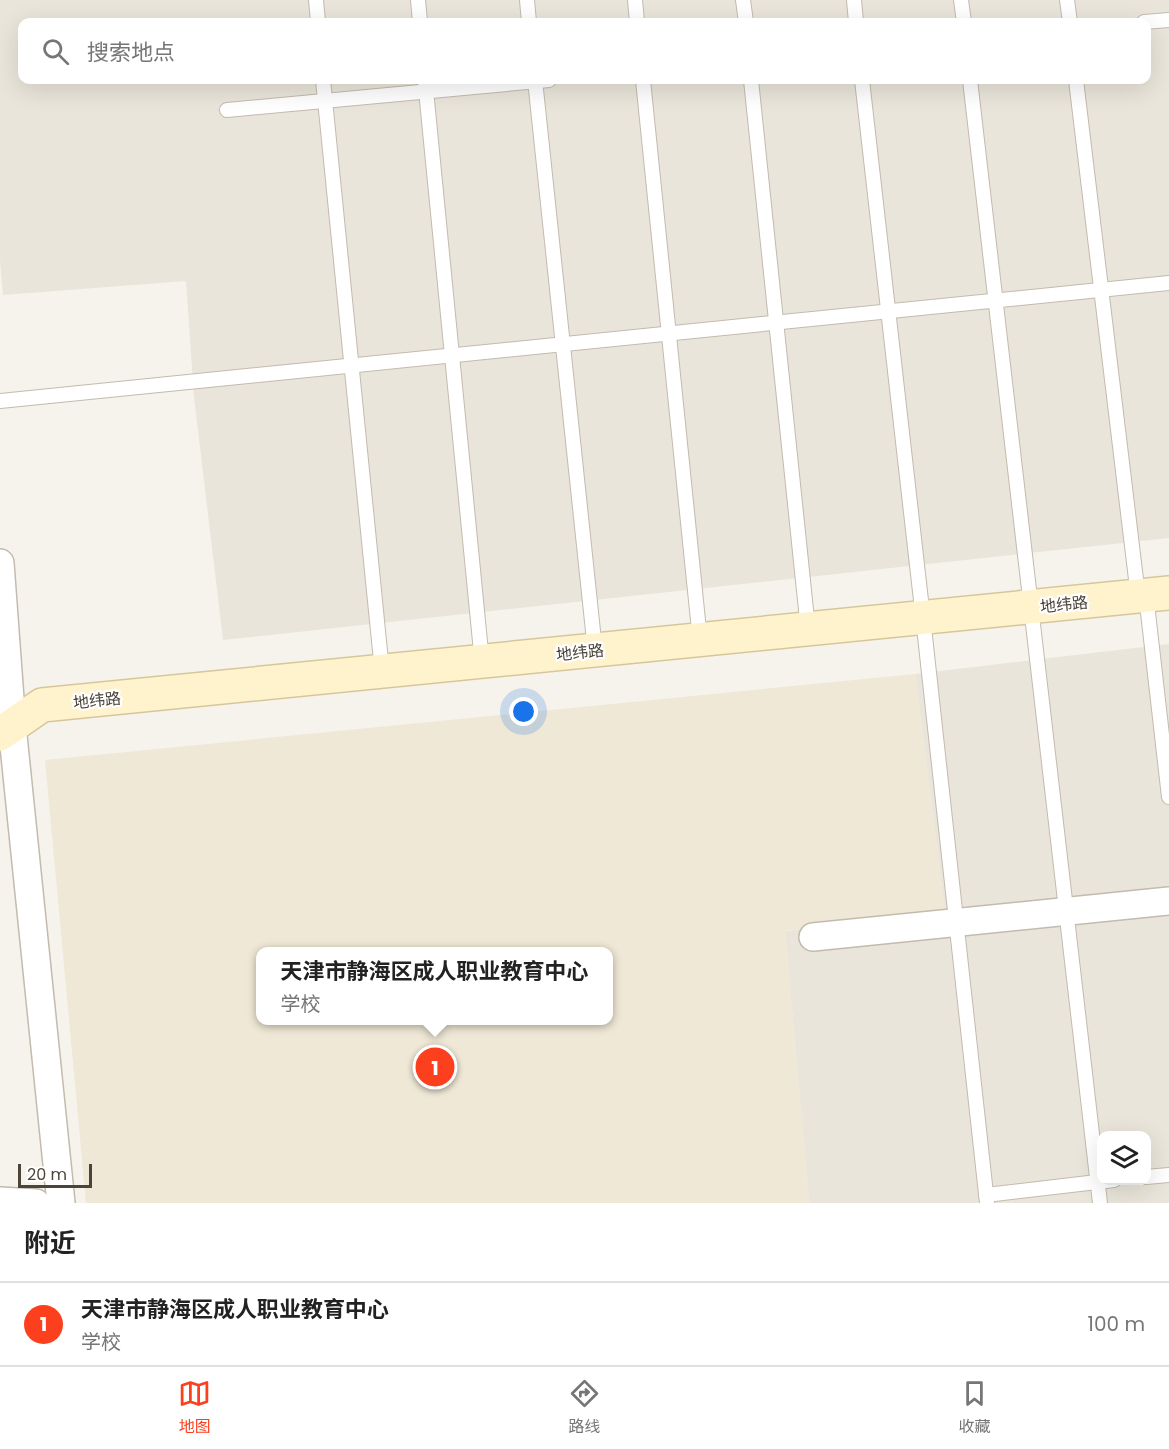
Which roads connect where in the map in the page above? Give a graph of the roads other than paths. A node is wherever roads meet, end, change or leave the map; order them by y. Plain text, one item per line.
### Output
1 (316, 0) edge
2 (418, 0) edge
3 (527, 0) edge
4 (635, 0) edge
5 (743, 0) edge
6 (854, 0) edge
7 (961, 0) edge
8 (1067, 0) edge
9 (318, 18) edge
10 (420, 18) edge
11 (529, 18) edge
12 (637, 18) edge
13 (745, 18) edge
14 (856, 18) edge
15 (963, 18) edge
16 (1069, 18) edge
17 (1169, 20) edge
18 (1151, 21) edge
19 (324, 84) edge
20 (449, 84) edge
21 (540, 84) edge
22 (643, 84) edge
23 (751, 84) edge
24 (862, 84) edge
25 (970, 84) edge
26 (1076, 84) edge
27 (426, 85) edge
28 (326, 101) junction
29 (226, 110) dead end
30 (1169, 283) edge
31 (1101, 290) junction
32 (995, 300) junction
33 (889, 311) junction
34 (776, 322) junction
35 (669, 333) junction
36 (563, 344) junction
37 (452, 355) junction
38 (352, 365) junction
39 (0, 401) edge
40 (0, 563) edge
41 (1151, 595) edge
42 (1030, 607) junction
43 (923, 618) junction
44 (808, 629) junction
45 (700, 640) junction
46 (595, 650) junction
47 (482, 662) junction
48 (382, 672) junction
49 (6, 730) edge
50 (1169, 798) edge
51 (1169, 901) edge
52 (1066, 911) junction
53 (956, 922) junction
54 (813, 937) dead end
55 (1097, 1174) edge
56 (1169, 1174) edge
57 (1151, 1176) edge
58 (1097, 1182) edge
59 (1098, 1185) edge
60 (986, 1199) edge
61 (61, 1203) edge
62 (1100, 1203) edge

1 - 9 lane
2 - 10 lane
3 - 11 lane
4 - 12 lane
5 - 13 lane
6 - 14 lane
7 - 15 lane
8 - 16 lane
17 - 18 lane
19 - 28 lane
20 - 27 lane
21 - 36 lane
22 - 35 lane
23 - 34 lane
24 - 33 lane
25 - 32 lane
26 - 31 lane
27 - 28 lane
27 - 37 lane
28 - 29 lane
28 - 38 lane
30 - 31 lane
31 - 32 lane
31 - 41 lane
32 - 33 lane
32 - 42 lane
33 - 34 lane
33 - 43 lane
34 - 35 lane
34 - 44 lane
35 - 36 lane
35 - 45 lane
36 - 37 lane
36 - 46 lane
37 - 38 lane
37 - 47 lane
38 - 39 lane
38 - 48 lane
40 - 49 street
41 - 42 main road, 地纬路
41 - 50 lane
42 - 43 main road, 地纬路
42 - 52 lane
43 - 44 main road, 地纬路
43 - 53 lane
44 - 45 main road, 地纬路
45 - 46 main road, 地纬路
46 - 47 main road, 地纬路
47 - 48 main road, 地纬路
48 - 49 main road, 地纬路
49 - 61 street
51 - 52 street
52 - 53 street
52 - 55 lane
53 - 54 street
53 - 60 lane
56 - 57 lane
58 - 60 lane
59 - 62 lane

